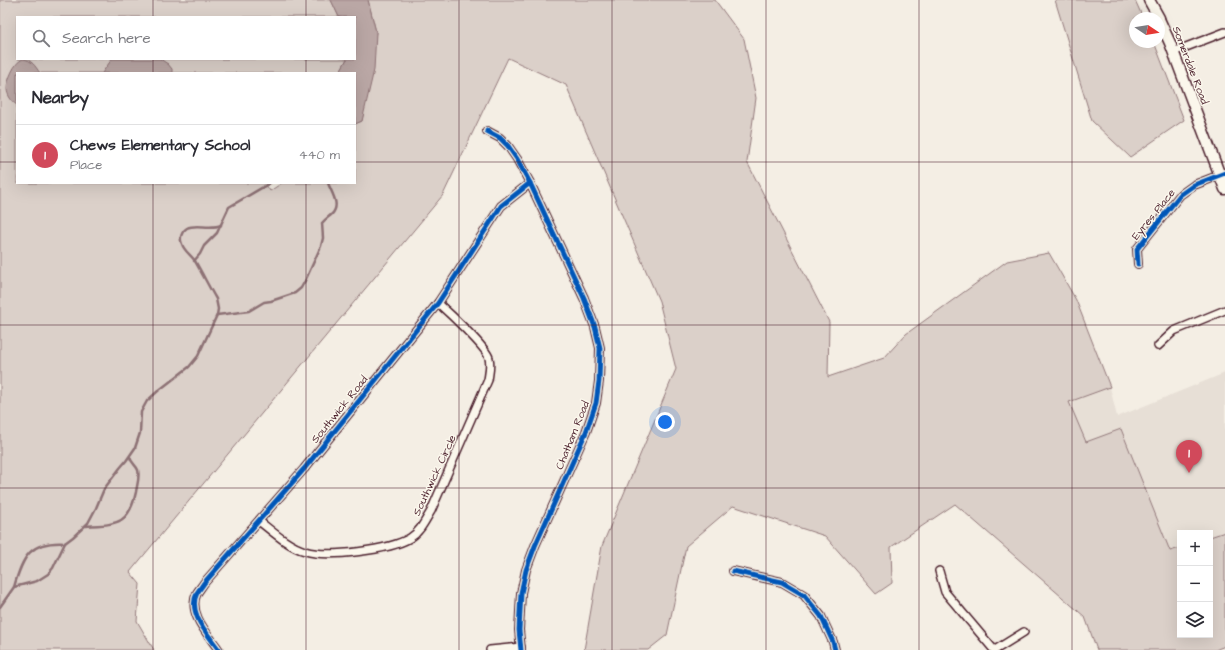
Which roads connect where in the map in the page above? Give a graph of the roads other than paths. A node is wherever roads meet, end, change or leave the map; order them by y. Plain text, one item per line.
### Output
1 (1149, 0) edge
2 (1156, 12) edge
3 (1225, 32) edge
4 (1165, 33) edge
5 (1173, 52) junction
6 (487, 130) dead end
7 (1222, 174) edge
8 (530, 183) junction
9 (1225, 189) edge
10 (1138, 264) dead end
11 (438, 303) junction
12 (1225, 310) edge
13 (1158, 346) dead end
14 (259, 522) junction
15 (733, 571) dead end
16 (939, 571) dead end
17 (1024, 632) dead end
18 (521, 648) edge
19 (218, 650) edge
20 (490, 650) edge
21 (835, 650) edge
22 (995, 650) edge

1 - 2 main road, Somerdale Road
3 - 5 street
4 - 5 main road, Somerdale Road
5 - 7 main road, Somerdale Road
6 - 8 street, Chatham Road
7 - 9 main road, Somerdale Road
7 - 10 street, Eyres Place
8 - 11 street, Southwick Road
8 - 18 street, Chatham Road
11 - 14 street, Southwick Road
11 - 14 street, Southwick Circle
12 - 13 street
14 - 19 street, Southwick Road
15 - 21 street
16 - 22 street
17 - 22 street
18 - 20 street

